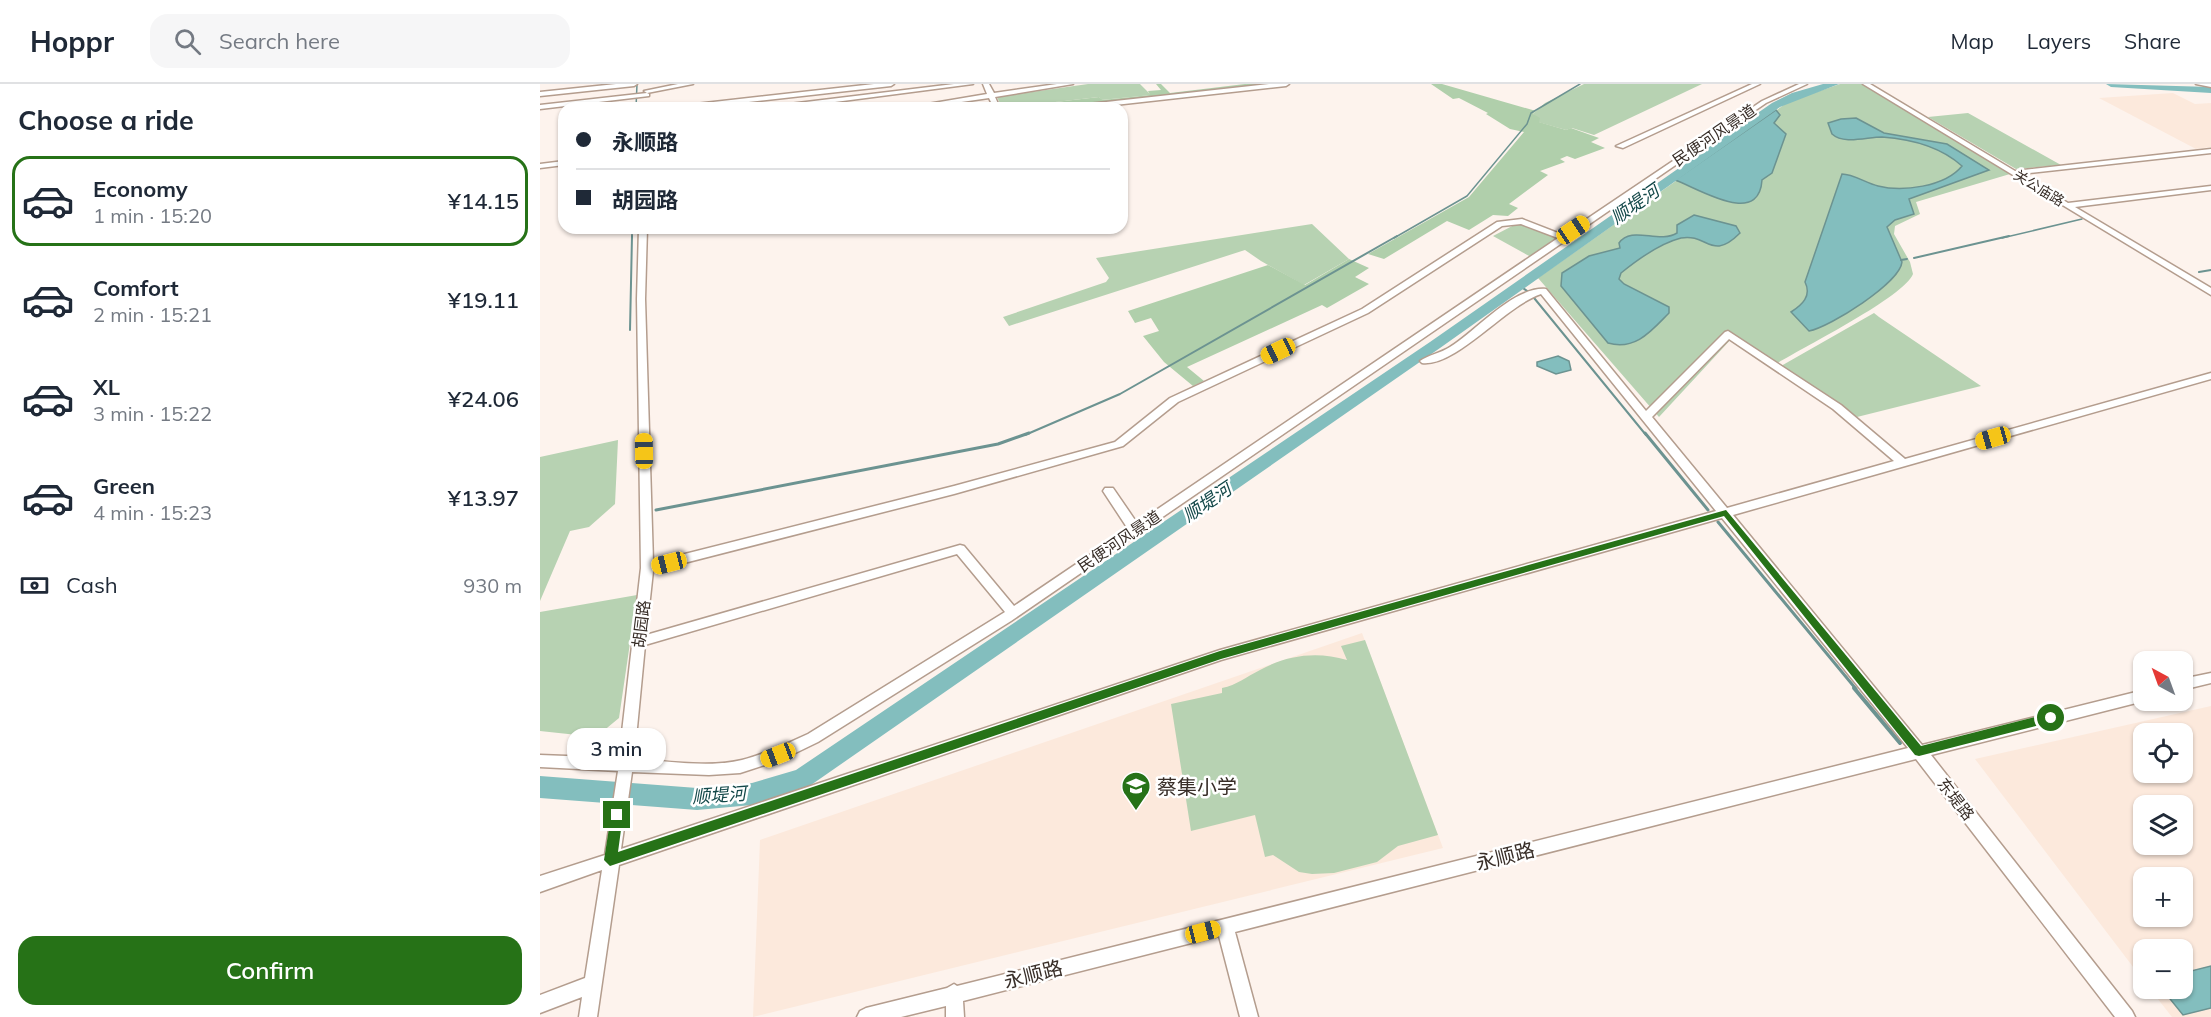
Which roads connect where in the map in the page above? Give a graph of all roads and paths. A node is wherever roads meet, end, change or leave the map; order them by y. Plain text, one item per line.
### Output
1 (634, 84) edge
2 (690, 84) edge
3 (891, 84) edge
4 (970, 84) edge
5 (986, 84) edge
6 (1070, 84) edge
7 (1286, 84) edge
8 (1757, 84) edge
9 (1804, 84) edge
10 (1866, 84) edge
11 (2199, 84) edge
12 (2211, 85) edge
13 (540, 94) edge
14 (643, 94) edge
15 (991, 96) junction
16 (580, 102) edge
17 (731, 102) edge
18 (822, 102) edge
19 (949, 102) edge
20 (994, 102) edge
21 (1124, 102) edge
22 (558, 105) edge
23 (540, 107) edge
24 (1620, 146) dead end
25 (2211, 151) edge
26 (558, 164) edge
27 (540, 166) edge
28 (2014, 173) junction
29 (2211, 189) edge
30 (2068, 205) junction
31 (643, 234) edge
32 (1562, 237) junction
33 (2211, 292) edge
34 (1425, 361) dead end
35 (2211, 376) edge
36 (1644, 418) junction
37 (1903, 463) junction
38 (1109, 491) dead end
39 (1726, 513) junction
40 (1135, 530) junction
41 (647, 568) junction
42 (1012, 613) junction
43 (638, 642) junction
44 (2211, 678) edge
45 (2193, 682) edge
46 (2133, 698) edge
47 (1919, 751) junction
48 (540, 761) edge
49 (624, 769) junction
50 (610, 860) junction
51 (540, 884) edge
52 (1225, 926) junction
53 (593, 984) junction
54 (954, 993) junction
55 (540, 1004) edge
56 (588, 1017) edge
57 (866, 1017) edge
58 (955, 1017) edge
59 (1249, 1017) edge
60 (2126, 1017) edge

1 - 13 street
2 - 14 street
3 - 17 street
4 - 18 street
5 - 15 street
6 - 15 street
7 - 21 street
8 - 24 street
9 - 32 street, 民便河风景道
10 - 28 street, 关公庙路
11 - 12 street
14 - 16 street
15 - 19 street
15 - 20 street
22 - 23 street
25 - 28 street
26 - 27 street
28 - 30 street, 关公庙路
29 - 30 street
30 - 33 street, 关公庙路
31 - 41 street, 胡园路
32 - 40 street, 民便河风景道
32 - 41 street
34 - 36 street, 东堤路
35 - 37 street
36 - 37 street
36 - 39 street, 东堤路
37 - 39 street
38 - 40 street
39 - 47 street, 东堤路
39 - 50 street
40 - 42 street, 民便河风景道
41 - 43 street, 胡园路
42 - 43 street
42 - 49 street, 民便河风景道
43 - 49 street, 胡园路
44 - 45 street
46 - 47 street, 永顺路
47 - 52 street, 永顺路
47 - 60 street, 东堤路
48 - 49 street, 民便河风景道
49 - 50 street, 胡园路
50 - 51 street
50 - 53 street, 胡园路
52 - 54 street, 永顺路
52 - 59 street
53 - 55 street
53 - 56 street, 胡园路
54 - 57 street, 永顺路
54 - 58 street

